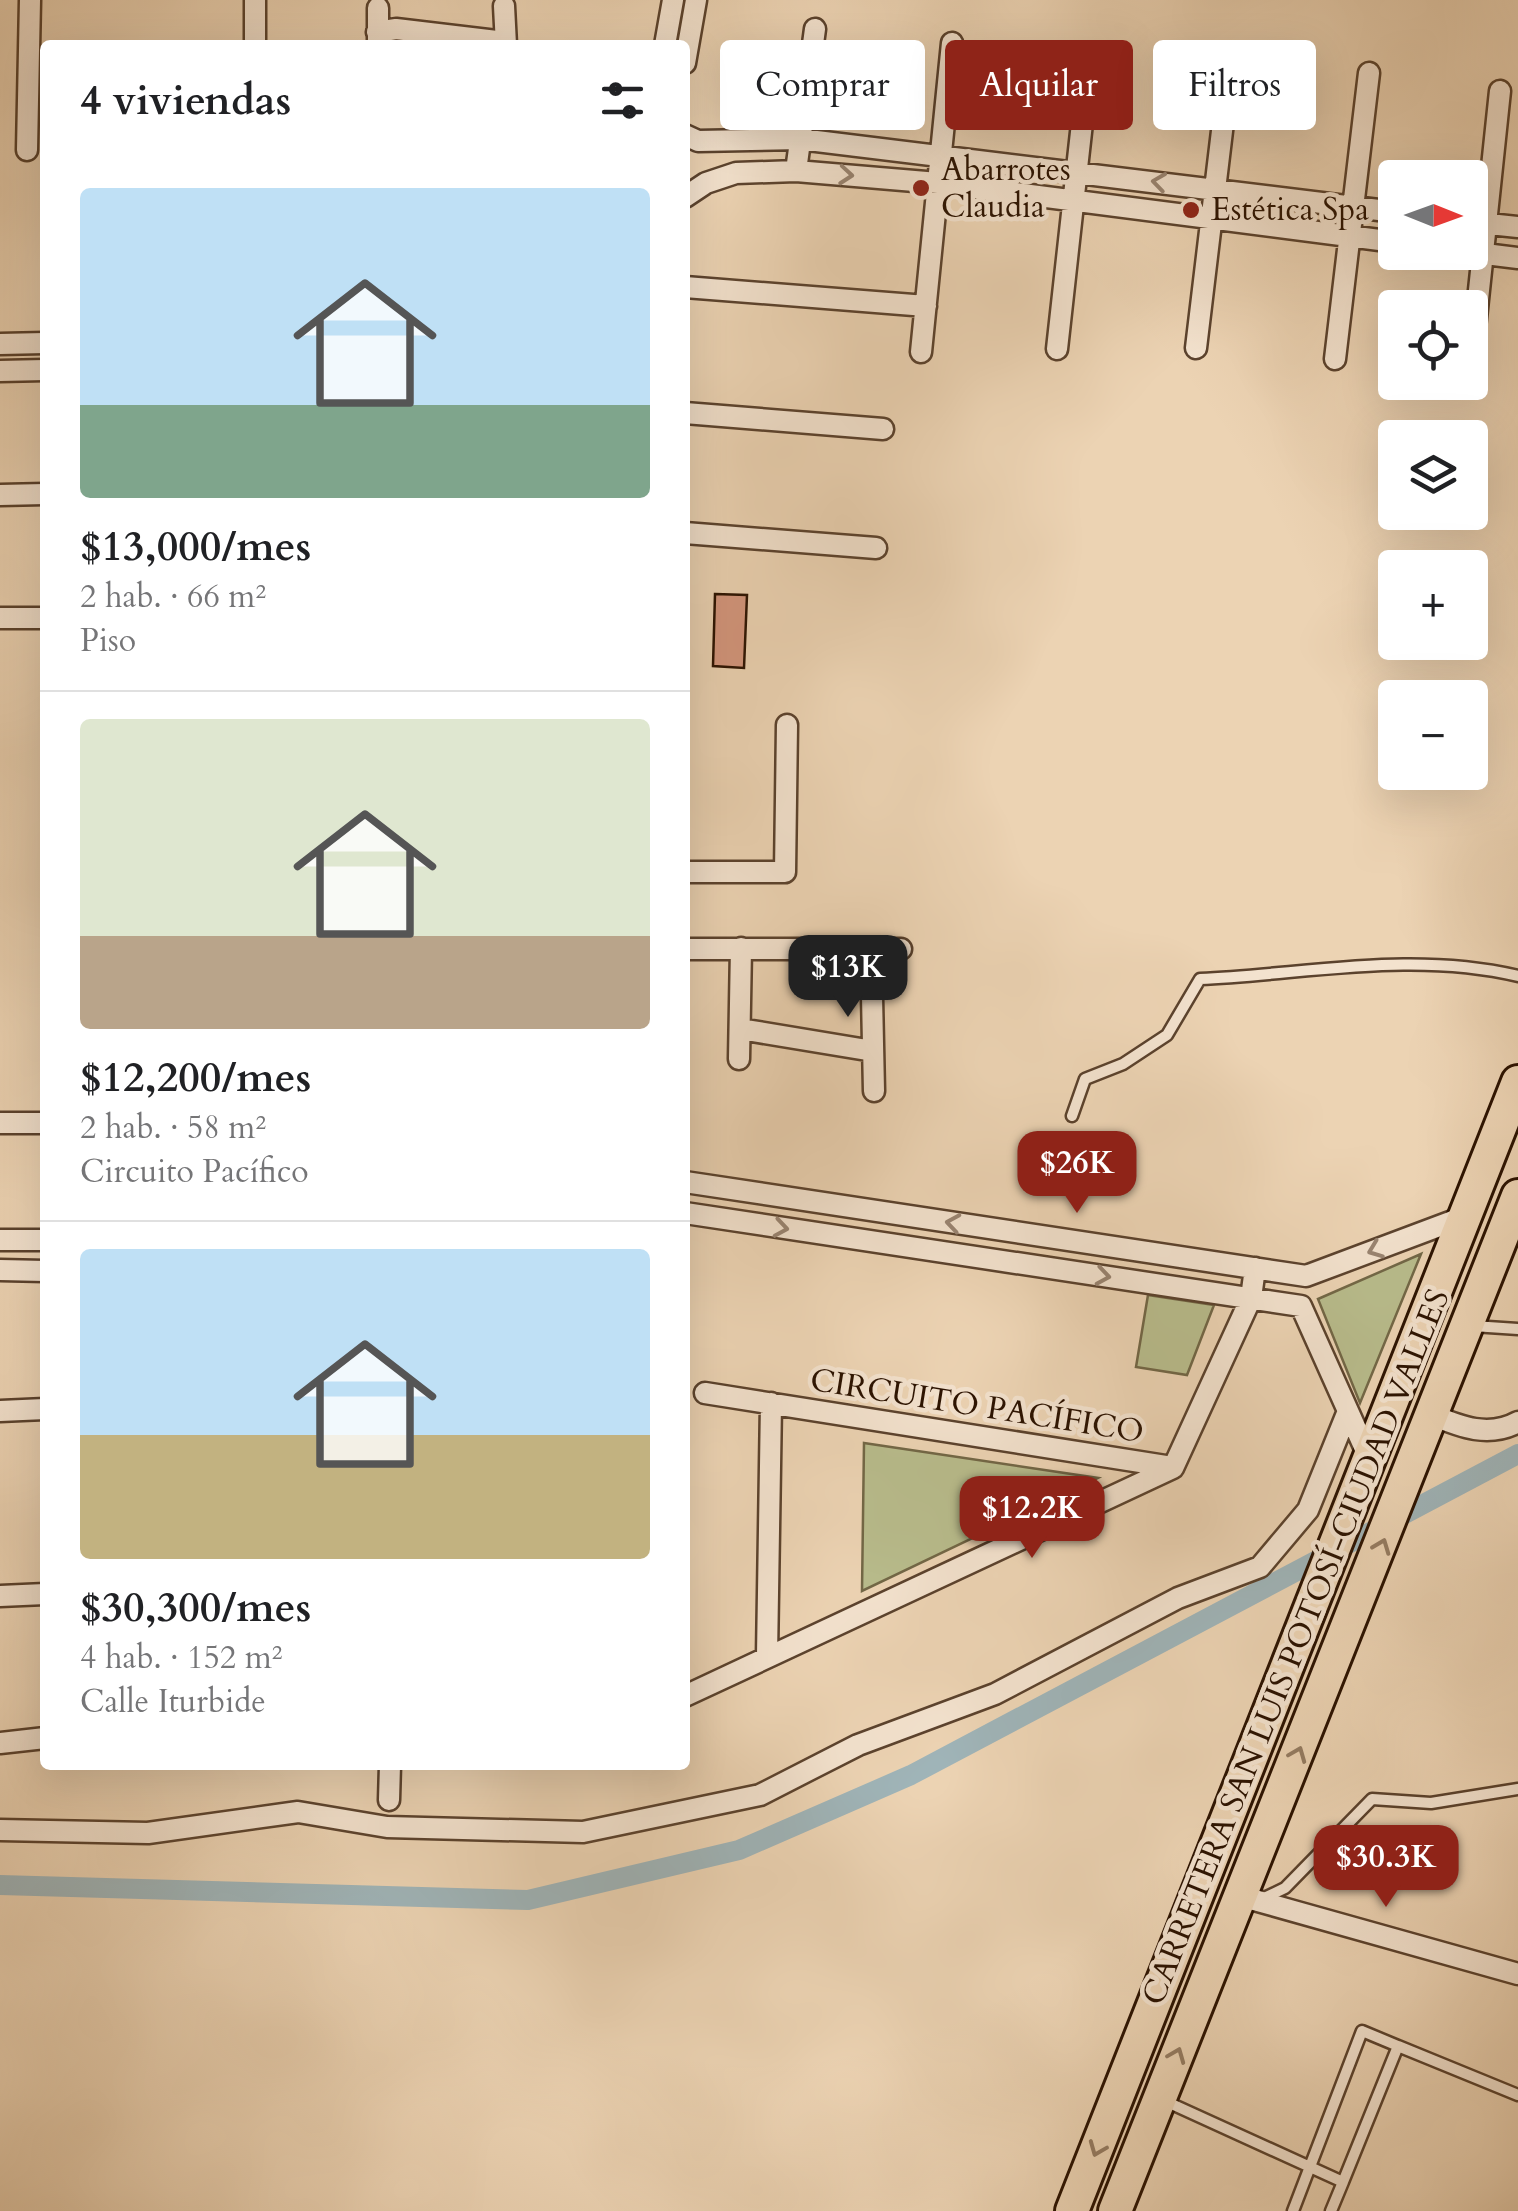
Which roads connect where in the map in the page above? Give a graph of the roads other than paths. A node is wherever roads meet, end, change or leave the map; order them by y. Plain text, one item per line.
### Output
1 (30, 0) edge
2 (255, 0) edge
3 (673, 0) edge
4 (696, 0) edge
5 (504, 6) dead end
6 (378, 8) dead end
7 (814, 30) dead end
8 (378, 39) edge
9 (255, 40) edge
10 (479, 40) edge
11 (506, 40) edge
12 (666, 40) edge
13 (689, 40) edge
14 (1369, 73) dead end
15 (1500, 91) dead end
16 (945, 114) edge
17 (1081, 130) edge
18 (1222, 130) edge
19 (690, 138) edge
20 (800, 139) junction
21 (27, 150) dead end
22 (941, 155) junction
23 (1488, 163) edge
24 (796, 171) junction
25 (1077, 171) junction
26 (938, 184) junction
27 (1215, 190) junction
28 (690, 194) edge
29 (1074, 200) junction
30 (1353, 207) junction
31 (1378, 210) edge
32 (1212, 218) junction
33 (1488, 224) edge
34 (1518, 227) edge
35 (1350, 236) junction
36 (1378, 240) edge
37 (1488, 255) edge
38 (1518, 258) edge
39 (690, 287) edge
40 (926, 306) junction
41 (0, 344) edge
42 (40, 344) edge
43 (1196, 348) dead end
44 (1056, 349) dead end
45 (922, 352) dead end
46 (1335, 359) dead end
47 (40, 370) edge
48 (0, 371) edge
49 (690, 412) edge
50 (883, 429) dead end
51 (40, 494) edge
52 (0, 495) edge
53 (690, 533) edge
54 (876, 548) dead end
55 (0, 618) edge
56 (40, 618) edge
57 (787, 725) dead end
58 (690, 872) edge
59 (741, 948) junction
60 (871, 948) junction
61 (901, 948) dead end
62 (690, 949) edge
63 (1518, 976) edge
64 (740, 1028) junction
65 (873, 1051) junction
66 (739, 1058) dead end
67 (1518, 1082) edge
68 (874, 1091) dead end
69 (1072, 1116) dead end
70 (0, 1123) edge
71 (40, 1123) edge
72 (690, 1183) edge
73 (690, 1214) edge
74 (1514, 1215) edge
75 (1466, 1216) junction
76 (1006, 1231) junction
77 (0, 1240) edge
78 (40, 1240) edge
79 (1002, 1261) junction
80 (1255, 1268) junction
81 (0, 1270) edge
82 (40, 1270) edge
83 (1306, 1276) junction
84 (1252, 1298) junction
85 (1302, 1306) junction
86 (1467, 1326) junction
87 (1518, 1329) edge
88 (704, 1393) dead end
89 (772, 1402) junction
90 (40, 1409) edge
91 (0, 1410) edge
92 (1348, 1411) junction
93 (1432, 1415) junction
94 (1518, 1422) edge
95 (1368, 1466) junction
96 (1173, 1468) junction
97 (40, 1594) edge
98 (0, 1596) edge
99 (767, 1656) junction
100 (690, 1694) edge
101 (40, 1739) edge
102 (0, 1743) edge
103 (390, 1770) edge
104 (1518, 1789) edge
105 (389, 1800) dead end
106 (0, 1830) edge
107 (1249, 1898) junction
108 (1518, 1974) edge
109 (1398, 2046) junction
110 (1518, 2095) edge
111 (1160, 2099) junction
112 (1311, 2167) junction
113 (1343, 2182) junction
114 (1072, 2211) edge
115 (1115, 2211) edge
116 (1293, 2211) edge
117 (1331, 2211) edge

1 - 21 street
2 - 9 street
3 - 12 street
4 - 13 street
5 - 11 street
6 - 8 street
7 - 20 street
8 - 10 street
14 - 30 street
15 - 23 street
16 - 22 street
17 - 25 street
18 - 27 street
19 - 20 street
20 - 22 street
20 - 24 street
22 - 25 street
22 - 26 street
24 -> 26 street
24 - 28 street
27 -> 25 street
25 - 29 street
26 - 29 street
26 - 40 street
27 - 30 street
27 - 32 street
29 - 32 street
29 - 44 street
30 - 31 street
30 - 35 street
32 - 35 street
32 - 43 street
33 - 34 street
35 - 36 street
35 - 46 street
37 - 38 street
39 - 40 street
40 - 45 street
41 - 42 street
47 - 48 street
49 - 50 street
51 - 52 street
53 - 54 street
55 - 56 street
57 - 58 street
59 - 60 street
59 - 62 street
59 - 64 street
60 - 61 street
60 - 65 street
63 - 69 lane
64 - 65 street
64 - 66 street
65 - 68 street
67 - 75 main road, CARRETERA SAN LUIS POTOSÍ-CIUDAD VALLES
70 - 71 street
76 -> 72 street
73 -> 79 street
74 - 86 main road
75 -> 83 street
75 - 95 main road, CARRETERA SAN LUIS POTOSÍ-CIUDAD VALLES
76 - 79 street
76 - 80 street
77 - 78 street
79 -> 84 street
80 - 83 street
80 - 84 street, CIRCUITO PACÍFICO
81 - 82 street
83 - 85 street
84 - 85 street
84 - 96 street, CIRCUITO PACÍFICO
85 - 92 street
86 - 87 lane
86 - 93 main road
88 - 89 street, CIRCUITO PACÍFICO
89 - 96 street, CIRCUITO PACÍFICO
89 - 99 street, CIRCUITO PACÍFICO
90 - 91 street
92 - 95 street
92 - 106 street
93 - 94 street
107 -> 93 main road
95 -> 114 main road, CARRETERA SAN LUIS POTOSÍ-CIUDAD VALLES
96 - 99 street, CIRCUITO PACÍFICO
97 - 98 street
99 - 100 street, CIRCUITO PACÍFICO
101 - 102 street
103 - 105 street
104 - 107 lane
107 - 108 street
111 -> 107 main road
109 - 110 lane
109 - 112 lane
109 - 113 lane
111 - 112 lane
111 - 115 main road
112 - 113 lane
112 - 116 lane
113 - 117 lane

